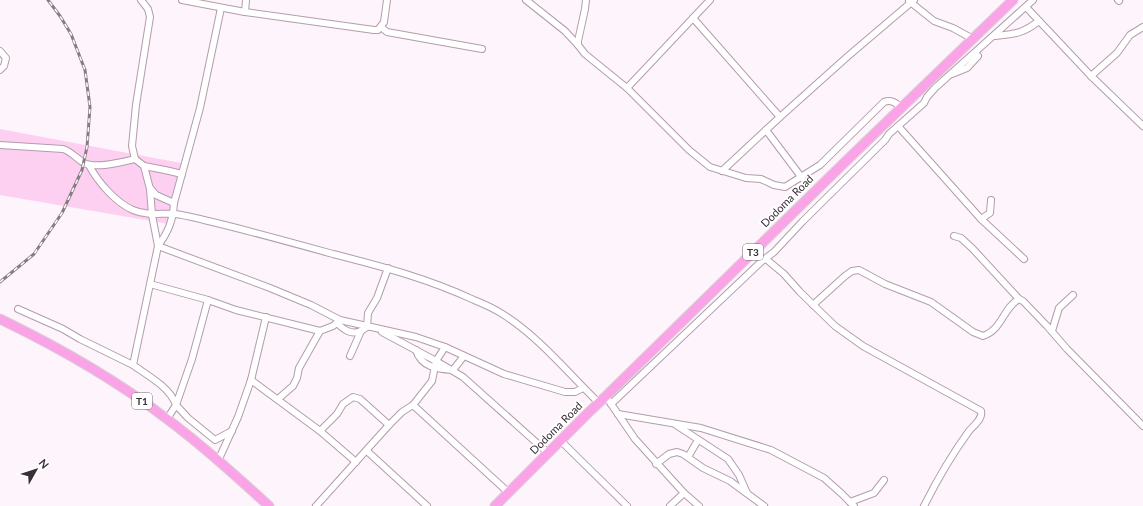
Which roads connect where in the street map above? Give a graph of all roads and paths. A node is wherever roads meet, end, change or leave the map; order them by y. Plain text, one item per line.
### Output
1 (141, 0) edge
2 (182, 0) edge
3 (246, 0) edge
4 (388, 0) edge
5 (526, 0) edge
6 (586, 0) edge
7 (710, 0) edge
8 (1013, 0) edge
9 (1033, 0) edge
10 (911, 1) edge
11 (1026, 7) junction
12 (221, 8) junction
13 (245, 12) junction
14 (693, 18) junction
15 (1039, 21) junction
16 (381, 27) junction
17 (1143, 27) edge
18 (994, 36) junction
19 (973, 39) junction
20 (578, 45) junction
21 (482, 49) dead end
22 (0, 51) edge
23 (978, 56) dead end
24 (0, 70) edge
25 (948, 75) junction
26 (1091, 76) junction
27 (627, 88) junction
28 (902, 108) junction
29 (780, 118) junction
30 (898, 126) junction
31 (1143, 126) edge
32 (766, 130) junction
33 (0, 145) edge
34 (135, 159) junction
35 (89, 165) junction
36 (144, 166) junction
37 (722, 171) junction
38 (182, 174) junction
39 (802, 178) junction
40 (150, 189) junction
41 (992, 200) dead end
42 (174, 203) junction
43 (174, 214) junction
44 (152, 215) junction
45 (981, 219) junction
46 (954, 236) dead end
47 (158, 246) junction
48 (766, 258) junction
49 (1024, 259) dead end
50 (388, 268) junction
51 (150, 284) junction
52 (1073, 295) dead end
53 (1019, 299) junction
54 (208, 300) junction
55 (812, 304) junction
56 (18, 309) dead end
57 (266, 317) junction
58 (0, 319) edge
59 (339, 322) junction
60 (367, 327) junction
61 (375, 328) junction
62 (320, 331) junction
63 (361, 331) junction
64 (1052, 331) junction
65 (445, 347) junction
66 (416, 350) junction
67 (350, 356) dead end
68 (464, 356) junction
69 (436, 361) junction
70 (133, 365) junction
71 (434, 369) junction
72 (452, 370) junction
73 (251, 380) junction
74 (583, 388) junction
75 (278, 399) junction
76 (609, 400) junction
77 (599, 403) junction
78 (176, 405) junction
79 (413, 405) junction
80 (618, 414) junction
81 (167, 419) junction
82 (673, 423) junction
83 (389, 425) junction
84 (1143, 426) edge
85 (232, 431) junction
86 (320, 431) junction
87 (698, 440) junction
88 (561, 441) junction
89 (367, 451) junction
90 (548, 454) junction
91 (688, 458) junction
92 (218, 461) junction
93 (356, 462) junction
94 (656, 464) junction
95 (884, 480) dead end
96 (509, 493) junction
97 (684, 493) junction
98 (748, 494) junction
99 (852, 504) edge
100 (497, 505) edge
101 (269, 506) edge
102 (316, 506) edge
103 (427, 506) edge
104 (627, 506) edge
105 (670, 506) edge
106 (699, 506) edge
107 (764, 506) edge
108 (924, 506) edge

1 - 34 street
2 - 12 street
3 - 13 street
4 - 16 street
5 - 20 street
6 - 20 street
7 - 14 street
8 - 19 highway, Dodoma Road / T3
9 - 11 street
10 - 19 street
10 - 29 street
11 - 15 street
11 - 18 street
12 - 13 street
12 - 38 street
13 - 16 street
14 - 27 street
14 - 29 street
15 - 18 street
15 - 26 street
16 - 21 street
17 - 26 street
18 - 25 street
19 - 28 highway, Dodoma Road / T3
20 - 27 street
22 - 24 street
23 - 25 street
25 - 30 street
26 - 31 street
27 - 37 street
28 - 39 street
28 - 76 highway, Dodoma Road / T3
29 - 32 street
30 - 45 street
30 - 48 street
32 - 37 street
32 - 39 street
33 - 35 street
34 - 35 street
34 - 36 street
35 - 44 street
36 - 38 street
36 - 40 street
37 - 39 street
38 - 42 street
40 - 42 street
40 - 44 street
41 - 45 street
42 - 43 street
43 - 44 street
43 - 47 street
43 - 50 street
44 - 47 street
45 - 49 street
46 - 53 street
47 - 51 street
47 - 59 street
48 - 55 street
48 - 76 street
50 - 60 street
50 - 74 street
51 - 54 street
51 - 70 street
52 - 64 street
53 - 55 street
53 - 64 street
54 - 57 street
54 - 78 street
55 - 108 street
56 - 70 street
57 - 62 street
57 - 73 street
58 - 81 highway, T1
59 - 60 street
59 - 62 street
59 - 63 street
60 - 61 street
60 - 63 street
61 - 65 street
61 - 66 street
62 - 75 street
63 - 67 street
64 - 84 street
65 - 68 street
65 - 69 street
66 - 69 street
66 - 71 street
68 - 72 street
68 - 74 street
69 - 71 street
69 - 72 street
70 - 78 street
71 - 72 street
71 - 79 street
72 - 90 street
73 - 75 street
73 - 85 street
74 - 77 street
75 - 86 street
76 - 77 highway, Dodoma Road / T3
76 - 80 street
77 - 88 highway, Dodoma Road / T3
78 - 81 street
78 - 85 street
79 - 83 street
79 - 96 street
80 - 82 street
80 - 94 street
81 - 92 highway, T1
82 - 87 street
82 - 99 street
83 - 86 street
83 - 89 street
85 - 92 street
86 - 93 street
87 - 91 street
87 - 98 street
88 - 90 highway, Dodoma Road / T3
88 - 104 street
89 - 93 street
89 - 103 street
90 - 96 highway, Dodoma Road / T3
91 - 94 street
91 - 98 street
92 - 101 highway, T1
93 - 102 street
94 - 97 street
95 - 99 street
96 - 100 highway, Dodoma Road / T3
97 - 105 street
97 - 106 street
98 - 107 street

